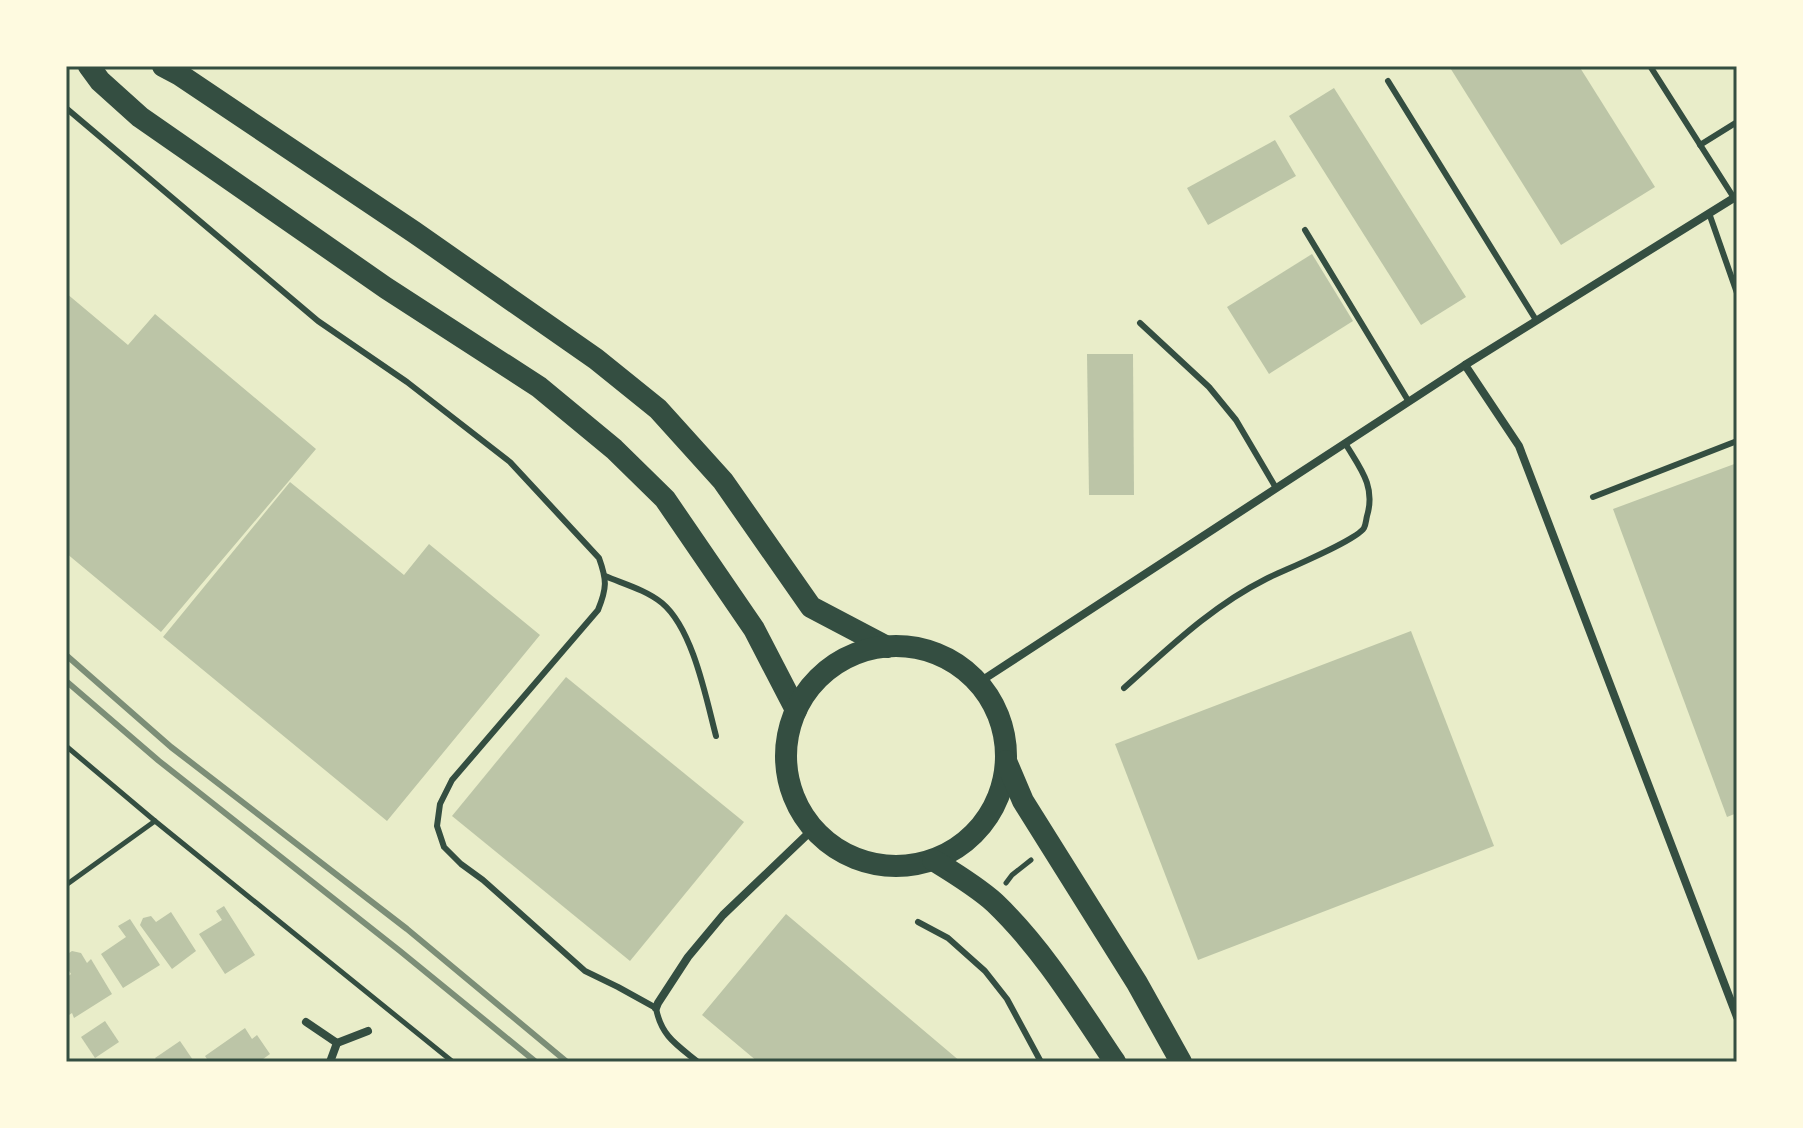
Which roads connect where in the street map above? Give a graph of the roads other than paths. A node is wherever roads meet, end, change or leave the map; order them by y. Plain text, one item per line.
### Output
1 (89, 66) edge
2 (163, 66) edge
3 (1650, 66) edge
4 (1388, 81) dead end
5 (66, 108) edge
6 (1737, 122) edge
7 (1700, 145) junction
8 (1735, 197) edge
9 (1709, 213) junction
10 (1305, 230) dead end
11 (1737, 293) edge
12 (1536, 320) junction
13 (1140, 323) dead end
14 (1465, 365) junction
15 (1409, 402) junction
16 (1737, 441) edge
17 (1345, 443) junction
18 (1276, 488) junction
19 (1593, 497) dead end
20 (605, 576) junction
21 (887, 647) junction
22 (978, 683) junction
23 (1124, 688) dead end
24 (796, 710) junction
25 (716, 736) dead end
26 (1006, 759) junction
27 (813, 829) junction
28 (933, 860) junction
29 (918, 922) dead end
30 (656, 1008) junction
31 (1737, 1017) edge
32 (306, 1022) dead end
33 (368, 1031) dead end
34 (337, 1043) junction
35 (330, 1062) edge
36 (698, 1062) edge
37 (1041, 1062) edge
38 (1115, 1062) edge
39 (1181, 1062) edge

1 - 24 highway
2 - 21 highway
3 - 7 lane
4 - 12 lane
5 - 20 lane
6 - 7 lane
7 - 8 lane
8 - 9 street
9 - 11 lane
9 - 12 street
10 - 15 lane
12 - 14 street
13 - 18 lane
14 - 15 street
14 - 31 street
15 - 17 street
16 - 19 lane
17 - 18 street
17 - 23 lane
18 - 22 street
20 - 25 lane
20 - 30 lane
21 - 22 highway
21 - 24 highway
22 - 26 highway
24 - 27 highway
26 - 28 highway
26 - 39 highway
27 - 28 highway
27 - 30 street
28 - 38 highway
29 - 37 lane
30 - 36 lane
32 - 34 street
33 - 34 street
34 - 35 street

